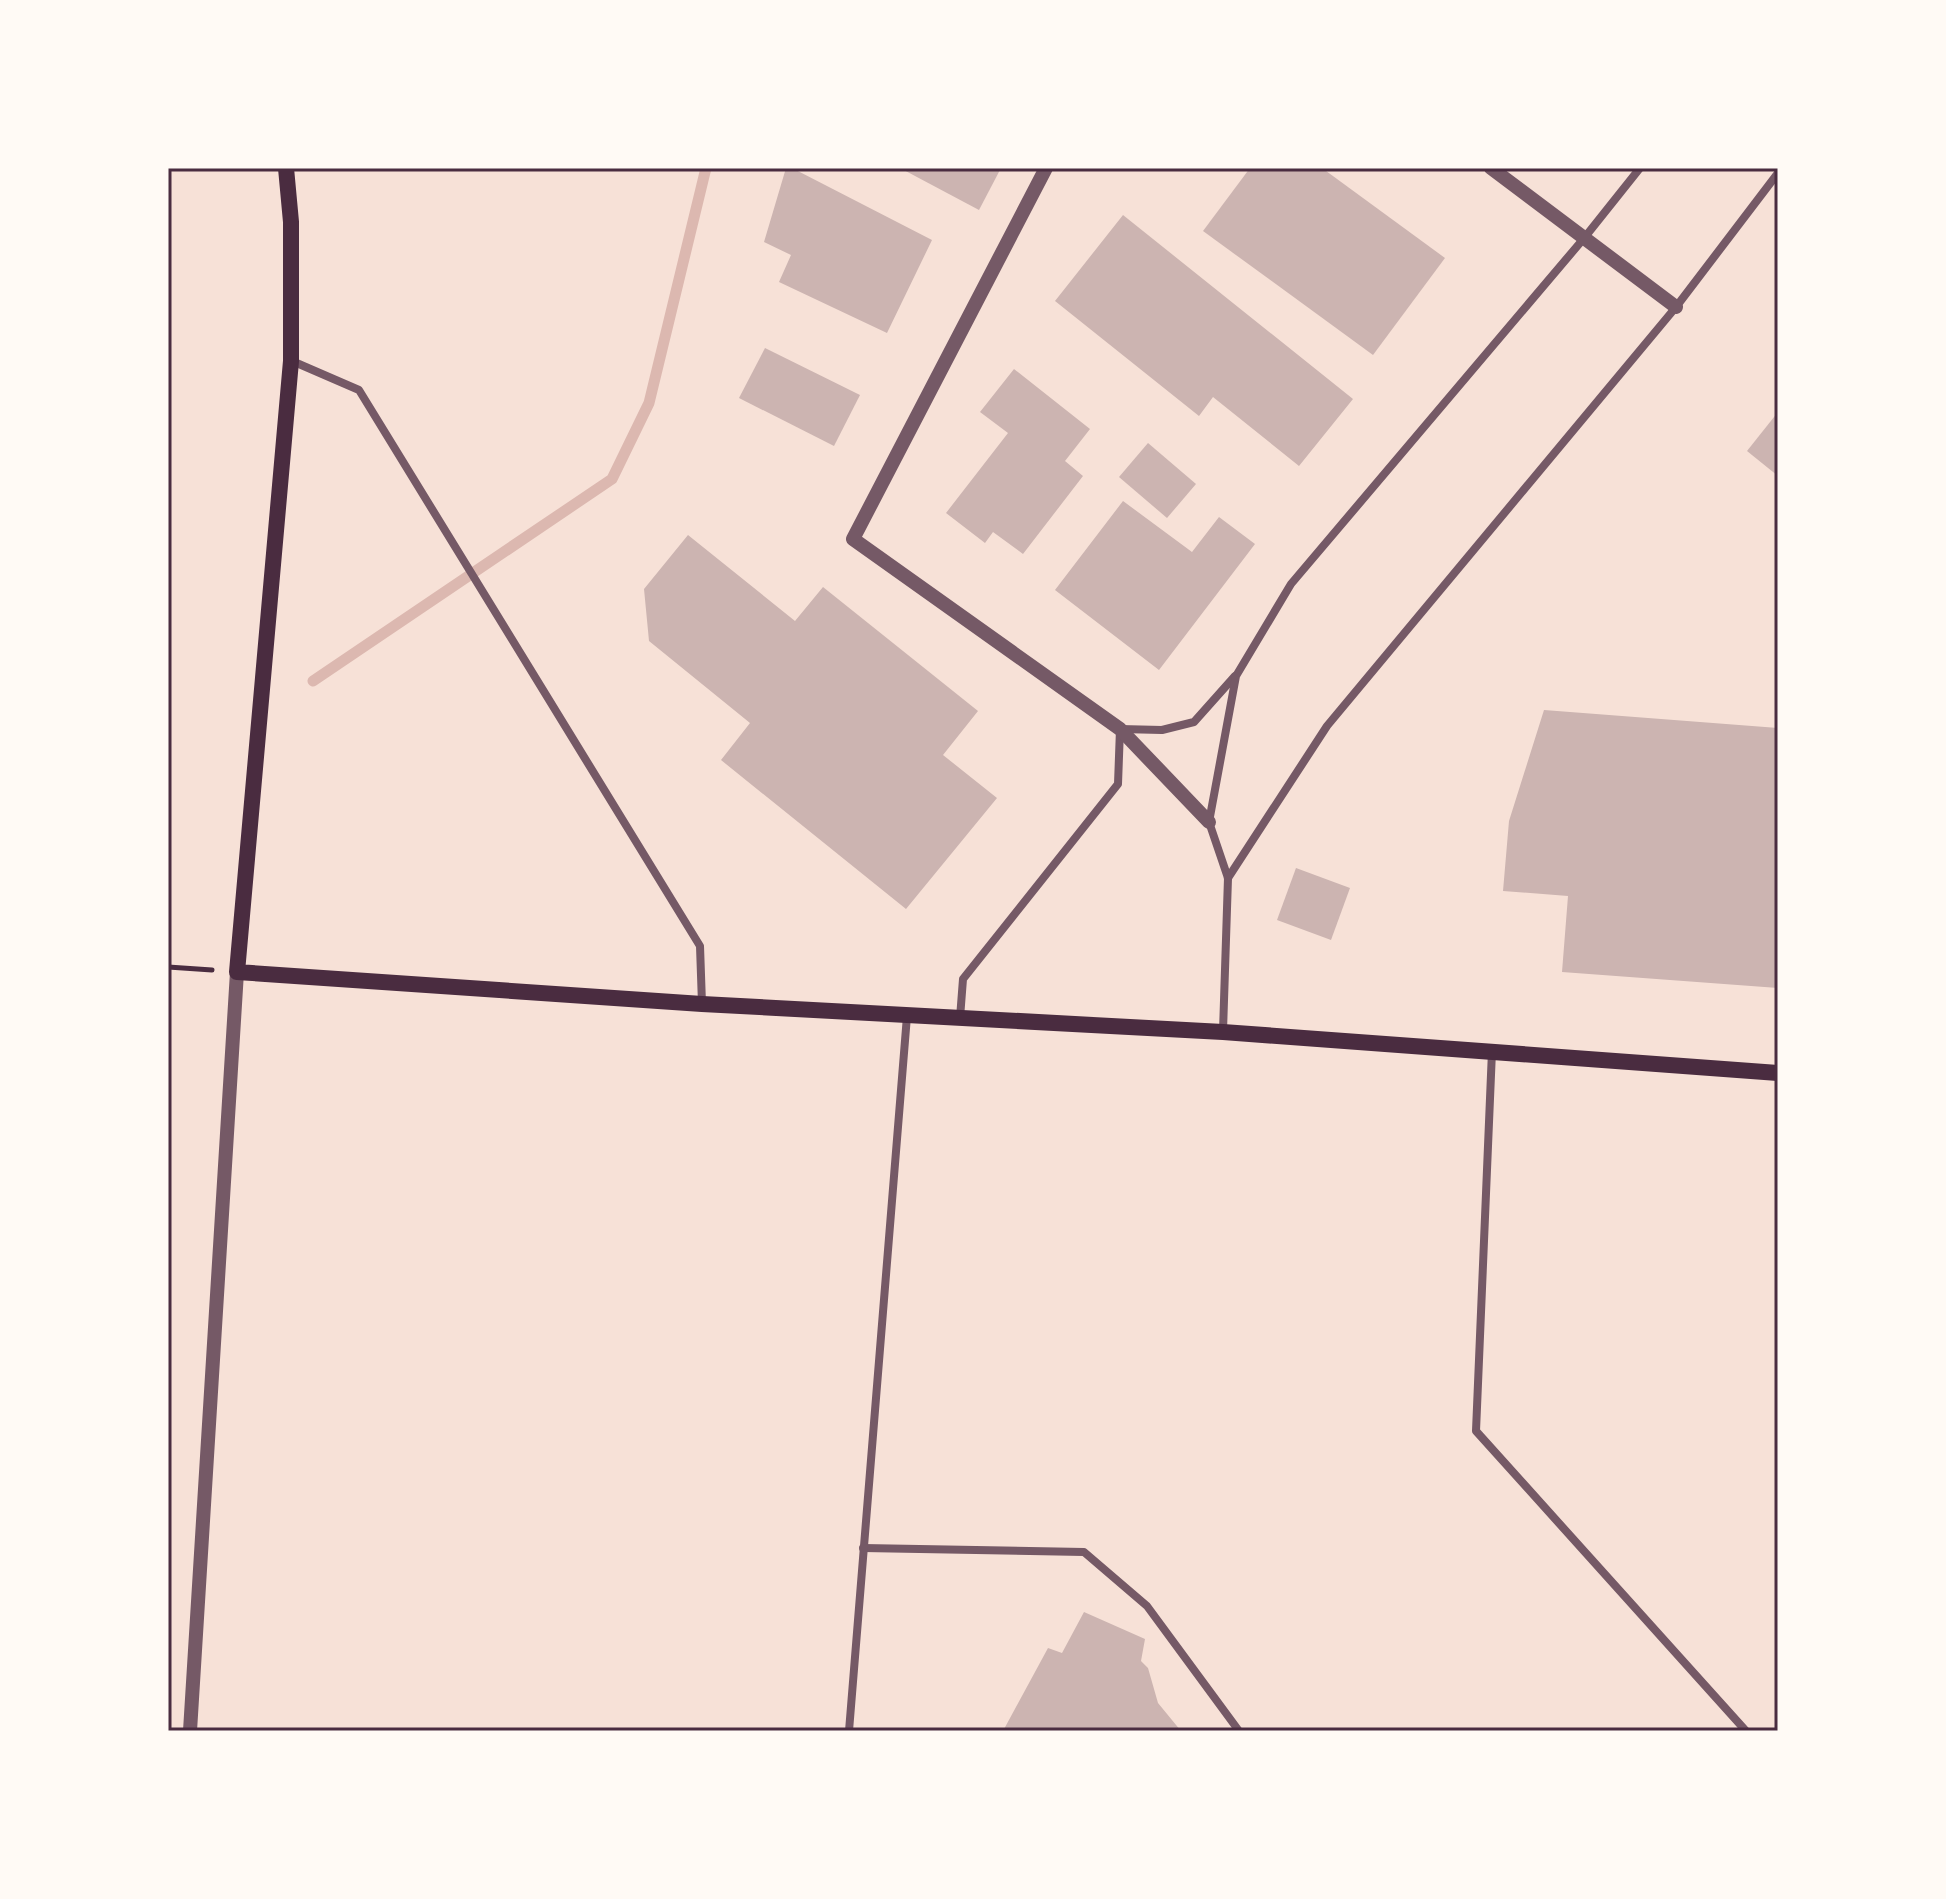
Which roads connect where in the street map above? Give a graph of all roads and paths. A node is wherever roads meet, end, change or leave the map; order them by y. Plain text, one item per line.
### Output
1 (286, 168) edge
2 (1046, 168) edge
3 (1491, 168) edge
4 (1640, 168) edge
5 (1778, 173) edge
6 (1585, 237) junction
7 (1676, 307) junction
8 (291, 361) junction
9 (1236, 676) junction
10 (1120, 729) junction
11 (1209, 822) junction
12 (1228, 878) junction
13 (168, 967) edge
14 (237, 972) junction
15 (702, 1004) junction
16 (907, 1016) junction
17 (960, 1019) junction
18 (1223, 1032) junction
19 (1492, 1051) junction
20 (1778, 1073) edge
21 (863, 1548) junction
22 (190, 1731) edge
23 (849, 1731) edge
24 (1239, 1731) edge
25 (1746, 1731) edge

1 - 8 main road
2 - 10 street
3 - 6 street
4 - 6 street
5 - 7 street
6 - 7 street
6 - 9 street
7 - 12 street
8 - 14 main road
8 - 15 street
9 - 10 street
9 - 11 street
10 - 11 street
10 - 17 street
11 - 12 street
12 - 18 street
13 - 14 path
14 - 15 main road
14 - 22 street
15 - 16 main road
16 - 17 main road
16 - 21 street
17 - 18 main road
18 - 19 main road
19 - 20 main road
19 - 25 street
21 - 23 street
21 - 24 street

